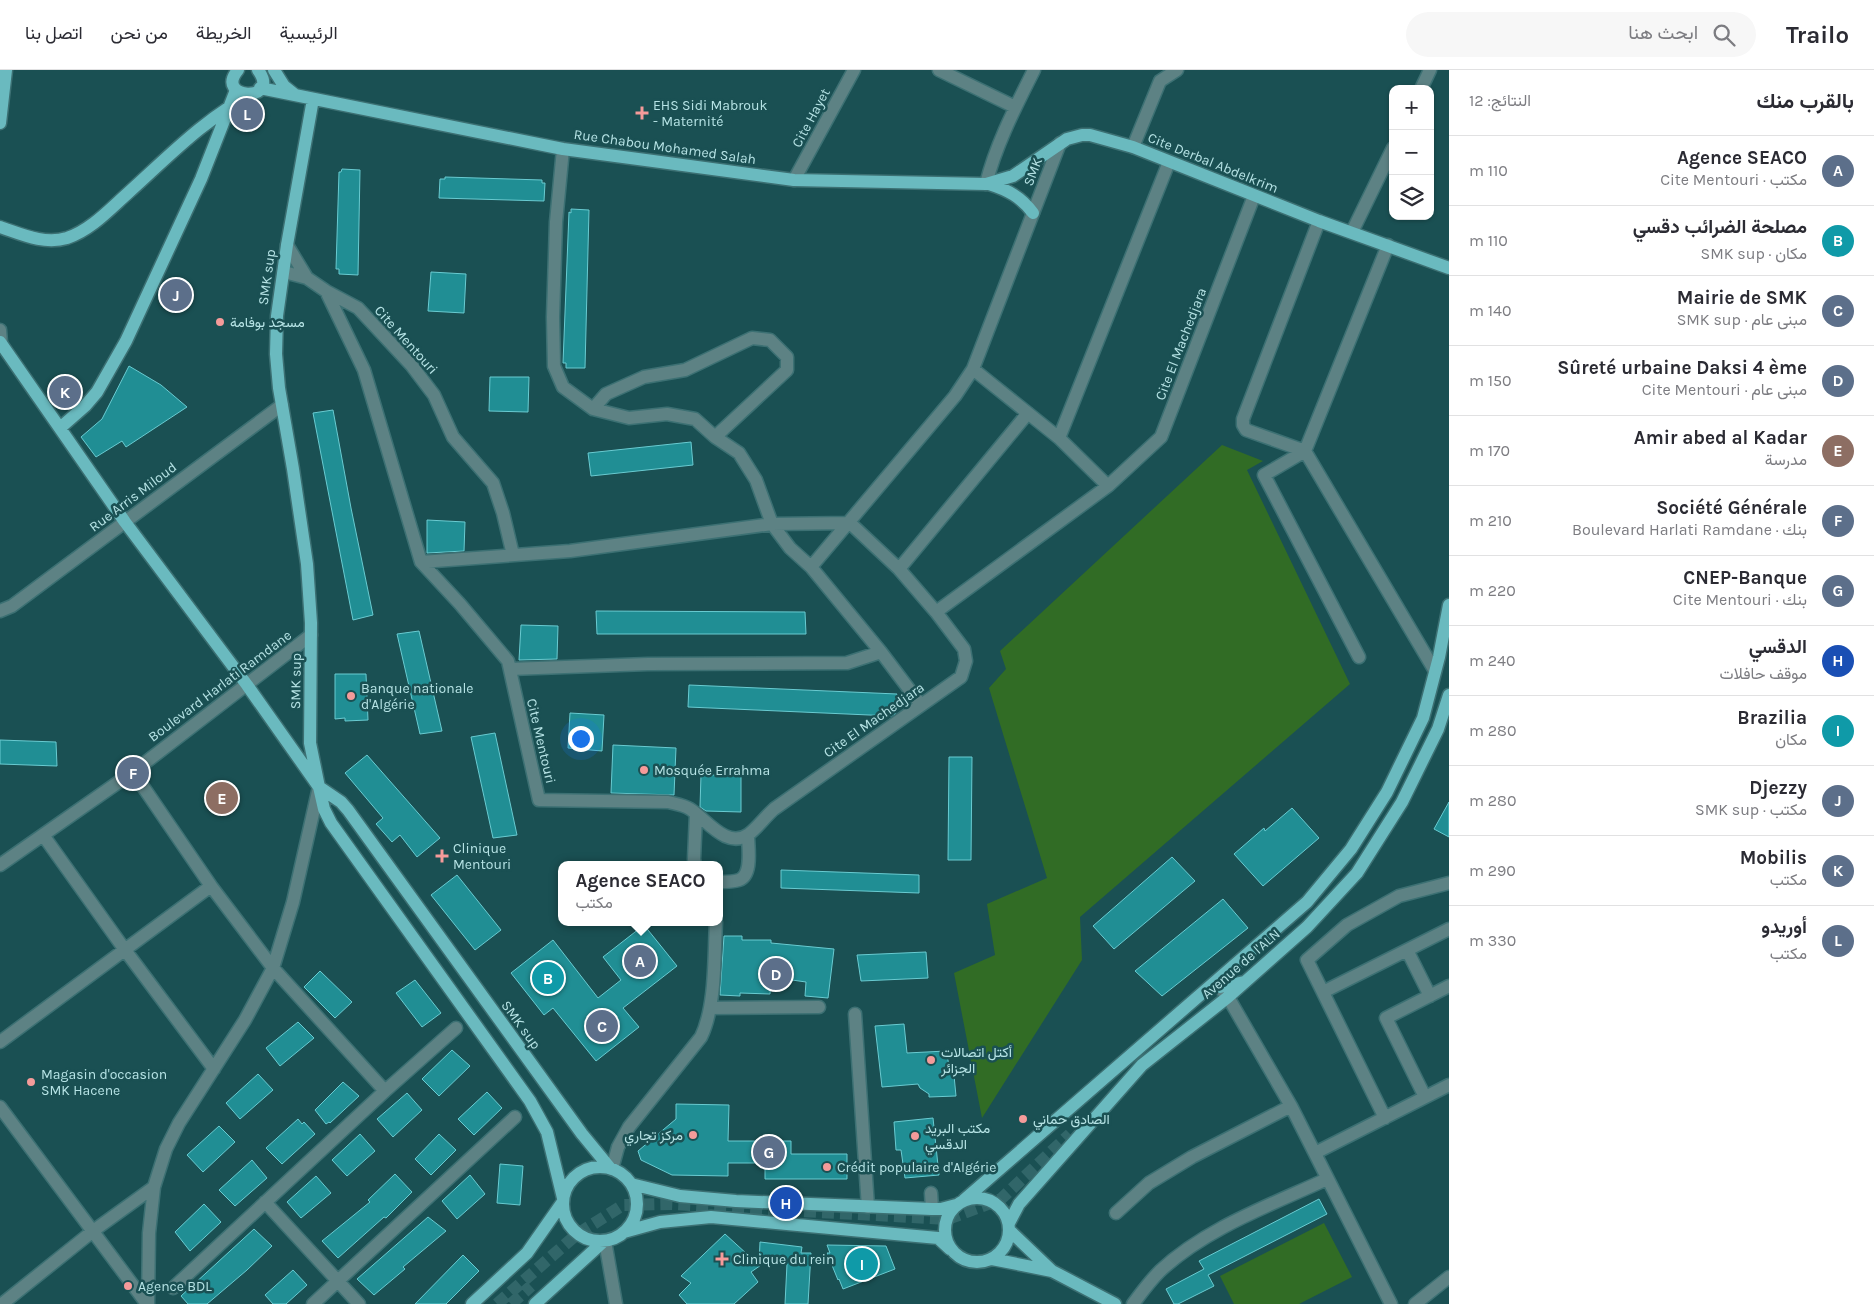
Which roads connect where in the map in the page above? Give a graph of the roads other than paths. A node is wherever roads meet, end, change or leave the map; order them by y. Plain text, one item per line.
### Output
1 (6, 70) edge
2 (237, 70) edge
3 (258, 70) edge
4 (274, 70) edge
5 (854, 70) edge
6 (938, 70) edge
7 (1034, 70) edge
8 (1177, 70) edge
9 (1430, 70) edge
10 (1157, 75) edge
11 (1423, 85) edge
12 (236, 90) junction
13 (257, 91) junction
14 (294, 94) junction
15 (314, 99) junction
16 (229, 107) junction
17 (1016, 107) junction
18 (0, 124) edge
19 (1060, 142) junction
20 (1133, 147) junction
21 (563, 149) junction
22 (1389, 156) edge
23 (1168, 162) junction
24 (794, 180) junction
25 (986, 184) junction
26 (1254, 196) junction
27 (1032, 213) junction
28 (1319, 221) junction
29 (0, 227) edge
30 (1352, 232) junction
31 (1388, 244) junction
32 (287, 245) junction
33 (1449, 268) edge
34 (284, 272) junction
35 (307, 278) junction
36 (326, 291) junction
37 (0, 330) edge
38 (0, 343) edge
39 (973, 369) junction
40 (282, 405) junction
41 (593, 409) junction
42 (1028, 413) junction
43 (60, 428) junction
44 (715, 437) junction
45 (1058, 438) junction
46 (1304, 451) junction
47 (1108, 486) junction
48 (125, 522) junction
49 (850, 523) junction
50 (772, 524) junction
51 (513, 555) junction
52 (421, 562) junction
53 (811, 567) junction
54 (899, 569) junction
55 (1449, 605) edge
56 (0, 611) edge
57 (936, 612) junction
58 (311, 636) junction
59 (881, 652) junction
60 (1359, 658) dead end
61 (510, 670) junction
62 (1435, 671) junction
63 (247, 685) junction
64 (1449, 695) edge
65 (921, 705) junction
66 (133, 772) junction
67 (319, 787) junction
68 (696, 814) junction
69 (43, 835) junction
70 (748, 835) junction
71 (694, 861) edge
72 (0, 865) edge
73 (723, 882) edge
74 (1449, 883) edge
75 (211, 886) junction
76 (716, 926) edge
77 (1449, 929) edge
78 (125, 950) junction
79 (1407, 950) junction
80 (1231, 966) junction
81 (274, 968) junction
82 (1449, 986) edge
83 (1224, 992) junction
84 (1324, 992) junction
85 (1430, 996) junction
86 (819, 1007) dead end
87 (710, 1008) junction
88 (855, 1014) dead end
89 (456, 1028) dead end
90 (0, 1042) edge
91 (214, 1069) junction
92 (1449, 1085) edge
93 (385, 1091) junction
94 (1425, 1097) junction
95 (1291, 1106) junction
96 (0, 1107) edge
97 (514, 1117) dead end
98 (1385, 1118) junction
99 (1070, 1134) tunnel mouth
100 (1315, 1154) junction
101 (611, 1168) junction
102 (1327, 1178) junction
103 (631, 1184) junction
104 (154, 1187) junction
105 (931, 1193) dead end
106 (562, 1201) junction
107 (266, 1202) junction
108 (960, 1203) junction
109 (868, 1207) junction
110 (932, 1209) junction
111 (1116, 1213) dead end
112 (1009, 1226) junction
113 (93, 1231) junction
114 (624, 1232) junction
115 (605, 1241) junction
116 (950, 1249) junction
117 (992, 1259) junction
118 (1052, 1271) junction
119 (1449, 1277) edge
120 (338, 1282) junction
121 (172, 1288) dead end
122 (2, 1304) edge
123 (148, 1304) edge
124 (313, 1304) edge
125 (359, 1304) edge
126 (472, 1304) edge
127 (535, 1304) edge
128 (616, 1304) edge
129 (1114, 1304) edge
130 (1133, 1304) edge
131 (1391, 1304) edge
132 (1415, 1304) edge

1 - 18 main road
2 - 12 main road
3 - 13 main road
4 - 14 main road
5 - 24 street, Cite Hayet
6 - 17 street
7 - 17 street
8 - 10 street
9 - 11 street
10 - 20 street
12 - 13 main road, Rue Chabou Mohamed Salah
12 - 16 main road
13 - 14 main road, Rue Chabou Mohamed Salah
13 - 16 main road
14 - 15 main road, Rue Chabou Mohamed Salah
15 - 21 main road, Rue Chabou Mohamed Salah
15 - 32 main road, SMK sup
16 - 29 main road
16 - 43 main road
17 - 25 street
19 - 20 main road, Cite Derbal Abdelkrim
19 - 25 main road, Rue Chabou Mohamed Salah
19 - 27 street, SMK
20 - 23 main road, Cite Derbal Abdelkrim
21 - 24 main road, Rue Chabou Mohamed Salah
21 - 41 street
22 - 30 street
23 - 26 main road, Cite Derbal Abdelkrim
23 - 45 street
24 - 25 main road, Rue Chabou Mohamed Salah
25 - 27 main road
26 - 28 main road, Cite Derbal Abdelkrim
26 - 47 street, Cite El Machedjara
27 - 39 street
28 - 30 main road, Cite Derbal Abdelkrim
28 - 46 street
30 - 31 main road, Cite Derbal Abdelkrim
31 - 33 main road, Cite Derbal Abdelkrim
31 - 46 street
32 - 34 main road, SMK sup
32 - 35 street, Cite Mentouri
34 - 35 street, Cite Mentouri
34 - 40 main road, SMK sup
35 - 36 street, Cite Mentouri
36 - 51 street, Cite Mentouri
36 - 52 street, Cite Mentouri
37 - 38 street
38 - 43 main road
39 - 42 street
39 - 49 street
40 - 48 street, Rue Arris Miloud
40 - 58 main road, SMK sup
41 - 44 street
41 - 44 street
42 - 45 street
42 - 54 street
43 - 48 main road
44 - 50 street
45 - 47 street
46 - 60 street
46 - 62 street
47 - 57 street, Cite El Machedjara
48 - 56 street, Rue Arris Miloud
48 - 63 main road
49 - 50 street
49 - 53 street
49 - 54 street, Cite El Machedjara
50 - 51 street
50 - 53 street
51 - 52 street
52 - 61 street, Cite Mentouri
53 - 59 street
54 - 57 street, Cite El Machedjara
55 - 62 main road
57 - 65 street, Cite El Machedjara
58 - 63 street, Boulevard Harlati Ramdane
58 - 67 main road, SMK sup
59 - 61 street
59 - 65 street
61 - 68 street, Cite Mentouri
62 - 80 main road
63 - 66 street, Boulevard Harlati Ramdane
63 - 67 main road
64 - 83 main road, Avenue de l'ALN
65 - 70 street, Cite El Machedjara
66 - 69 street, Boulevard Harlati Ramdane
66 - 75 street
67 - 81 street
67 - 101 main road, SMK sup
67 - 106 main road
68 - 70 street, Cite Mentouri
68 - 71 street
69 - 72 street, Boulevard Harlati Ramdane
69 - 78 street
70 - 73 street
74 - 84 street
75 - 78 street
75 - 81 street
76 - 87 street
77 - 79 street
78 - 90 street
78 - 91 street
79 - 84 street
79 - 85 street
80 - 83 main road
80 - 108 main road
81 - 91 street
81 - 93 street
82 - 85 street
83 - 95 street
83 - 99 main road
83 - 112 main road, Avenue de l'ALN
84 - 98 street
85 - 94 street
86 - 87 street
87 - 101 street
88 - 109 street
89 - 93 street
91 - 104 street
92 - 94 street
93 - 107 street
94 - 98 street
95 - 100 street
95 - 111 street
96 - 113 street
97 - 120 street
98 - 100 street
100 - 102 street
101 - 103 main road
101 - 106 main road
102 - 130 street
102 - 131 street
103 - 109 main road
103 - 114 main road
104 - 113 street
104 - 123 street
105 - 110 street
106 - 115 main road
106 - 126 main road
107 - 120 street
107 - 121 street
108 - 110 main road
108 - 112 main road
108 - 116 main road
109 - 110 main road
112 - 117 main road
112 - 118 main road
113 - 122 street
113 - 123 street
114 - 115 main road
114 - 116 main road
115 - 127 main road
115 - 128 street
116 - 117 main road
117 - 118 main road
118 - 129 main road
119 - 132 street
120 - 124 street
120 - 125 street

